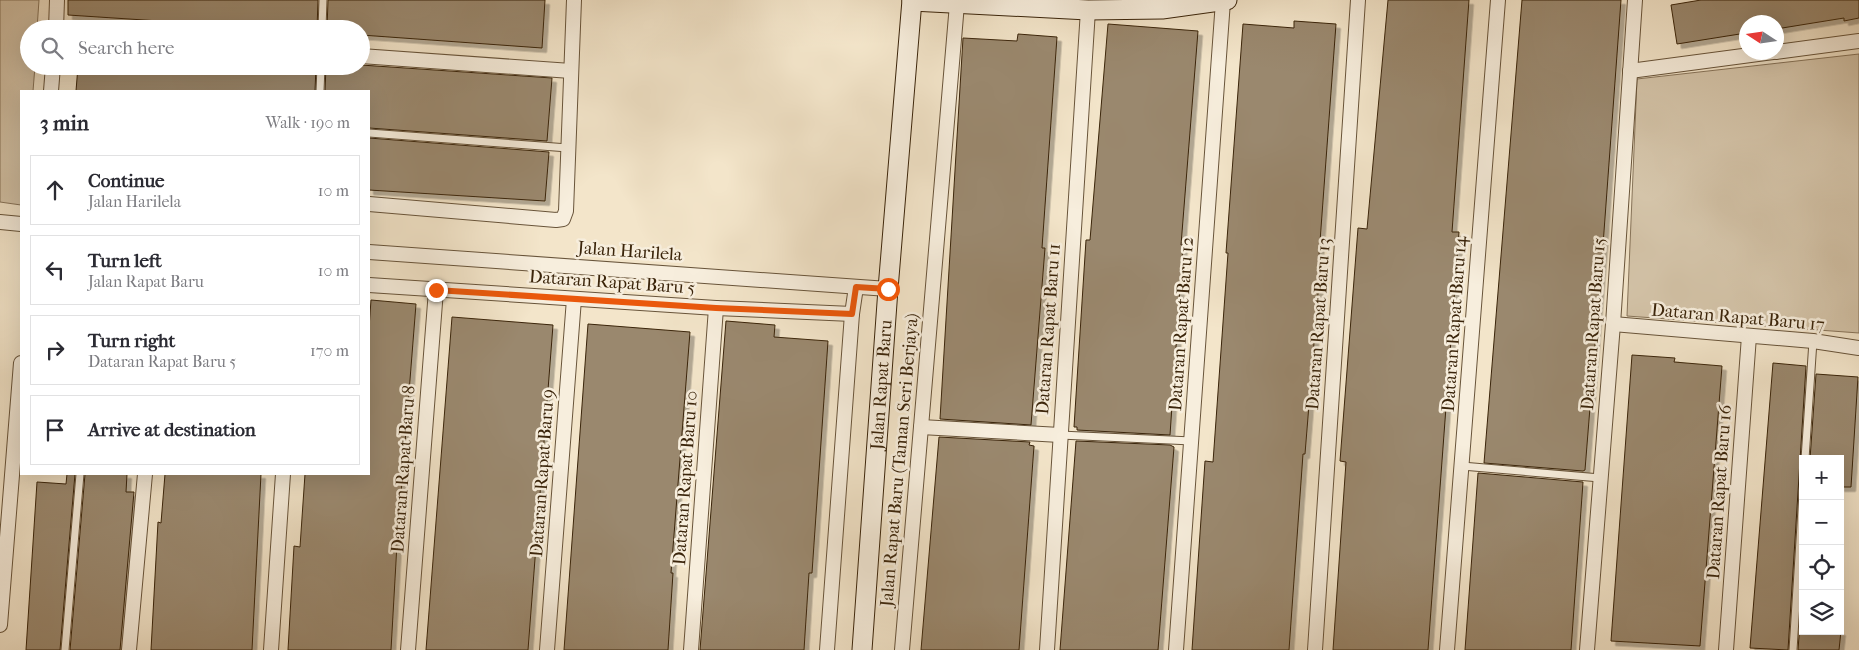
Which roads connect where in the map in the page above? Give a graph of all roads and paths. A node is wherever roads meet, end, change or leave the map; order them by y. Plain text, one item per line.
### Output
1 (57, 0) edge
2 (323, 0) edge
3 (574, 0) edge
4 (912, 0) edge
5 (1225, 0) edge
6 (1358, 0) edge
7 (1498, 0) edge
8 (1635, 0) edge
9 (957, 4) junction
10 (1088, 10) junction
11 (56, 20) edge
12 (322, 20) edge
13 (1859, 41) edge
14 (1784, 51) edge
15 (370, 57) edge
16 (1739, 57) edge
17 (571, 70) junction
18 (1630, 71) junction
19 (52, 75) edge
20 (321, 75) edge
21 (51, 90) edge
22 (320, 90) edge
23 (370, 133) edge
24 (568, 148) junction
25 (370, 204) edge
26 (0, 222) edge
27 (20, 224) edge
28 (370, 252) edge
29 (370, 285) edge
30 (856, 287) junction
31 (888, 289) junction
32 (436, 290) junction
33 (574, 299) junction
34 (716, 308) junction
35 (852, 314) junction
36 (1612, 324) junction
37 (1749, 336) junction
38 (1813, 342) junction
39 (1859, 348) edge
40 (20, 375) edge
41 (921, 427) junction
42 (1060, 434) junction
43 (1192, 441) junction
44 (1805, 455) edge
45 (1462, 466) junction
46 (80, 475) edge
47 (145, 475) edge
48 (283, 475) edge
49 (1600, 478) junction
50 (1803, 500) edge
51 (0, 626) edge
52 (65, 650) edge
53 (129, 650) edge
54 (270, 650) edge
55 (408, 650) edge
56 (547, 650) edge
57 (691, 650) edge
58 (827, 650) edge
59 (862, 650) edge
60 (902, 650) edge
61 (1047, 650) edge
62 (1176, 650) edge
63 (1315, 650) edge
64 (1448, 650) edge
65 (1587, 650) edge
66 (1726, 650) edge
67 (1792, 650) edge

1 - 11 street
2 - 12 lane
3 - 17 street
4 - 9 street
4 - 31 street, Jalan Rapat Baru
5 - 10 street
5 - 43 street, Dataran Rapat Baru 12
6 - 63 street, Dataran Rapat Baru 13
7 - 45 street, Dataran Rapat Baru 14
8 - 18 street, Dataran Rapat Baru 15
9 - 10 street
9 - 41 street, Jalan Rapat Baru (Taman Seri Berjaya)
10 - 42 street, Dataran Rapat Baru 11
13 - 14 street
15 - 17 street
16 - 18 street
17 - 24 street
18 - 36 street, Dataran Rapat Baru 15
19 - 21 street
20 - 22 lane
23 - 24 lane
24 - 25 street
26 - 27 street
28 - 30 street, Jalan Harilela
29 - 32 street, Dataran Rapat Baru 5
30 - 31 street, Jalan Harilela
30 - 35 street, Jalan Rapat Baru
31 - 59 street, Jalan Rapat Baru
32 - 33 street, Dataran Rapat Baru 5
32 - 55 street, Dataran Rapat Baru 8
33 - 34 street, Dataran Rapat Baru 5
33 - 56 street, Dataran Rapat Baru 9
34 - 35 street, Dataran Rapat Baru 5
34 - 57 street, Dataran Rapat Baru 10
35 - 58 street, Jalan Rapat Baru
36 - 37 street, Dataran Rapat Baru 17
36 - 49 street, Dataran Rapat Baru 15
37 - 38 street, Dataran Rapat Baru 17
37 - 66 street, Dataran Rapat Baru 16
38 - 39 street, Dataran Rapat Baru 17
38 - 44 lane
40 - 51 street
41 - 42 street
41 - 60 street, Jalan Rapat Baru (Taman Seri Berjaya)
42 - 43 lane
42 - 61 street, Dataran Rapat Baru 11
43 - 62 street, Dataran Rapat Baru 12
45 - 49 lane
45 - 64 street, Dataran Rapat Baru 14
46 - 52 lane
47 - 53 street
48 - 54 street
49 - 65 street, Dataran Rapat Baru 15
50 - 67 lane

